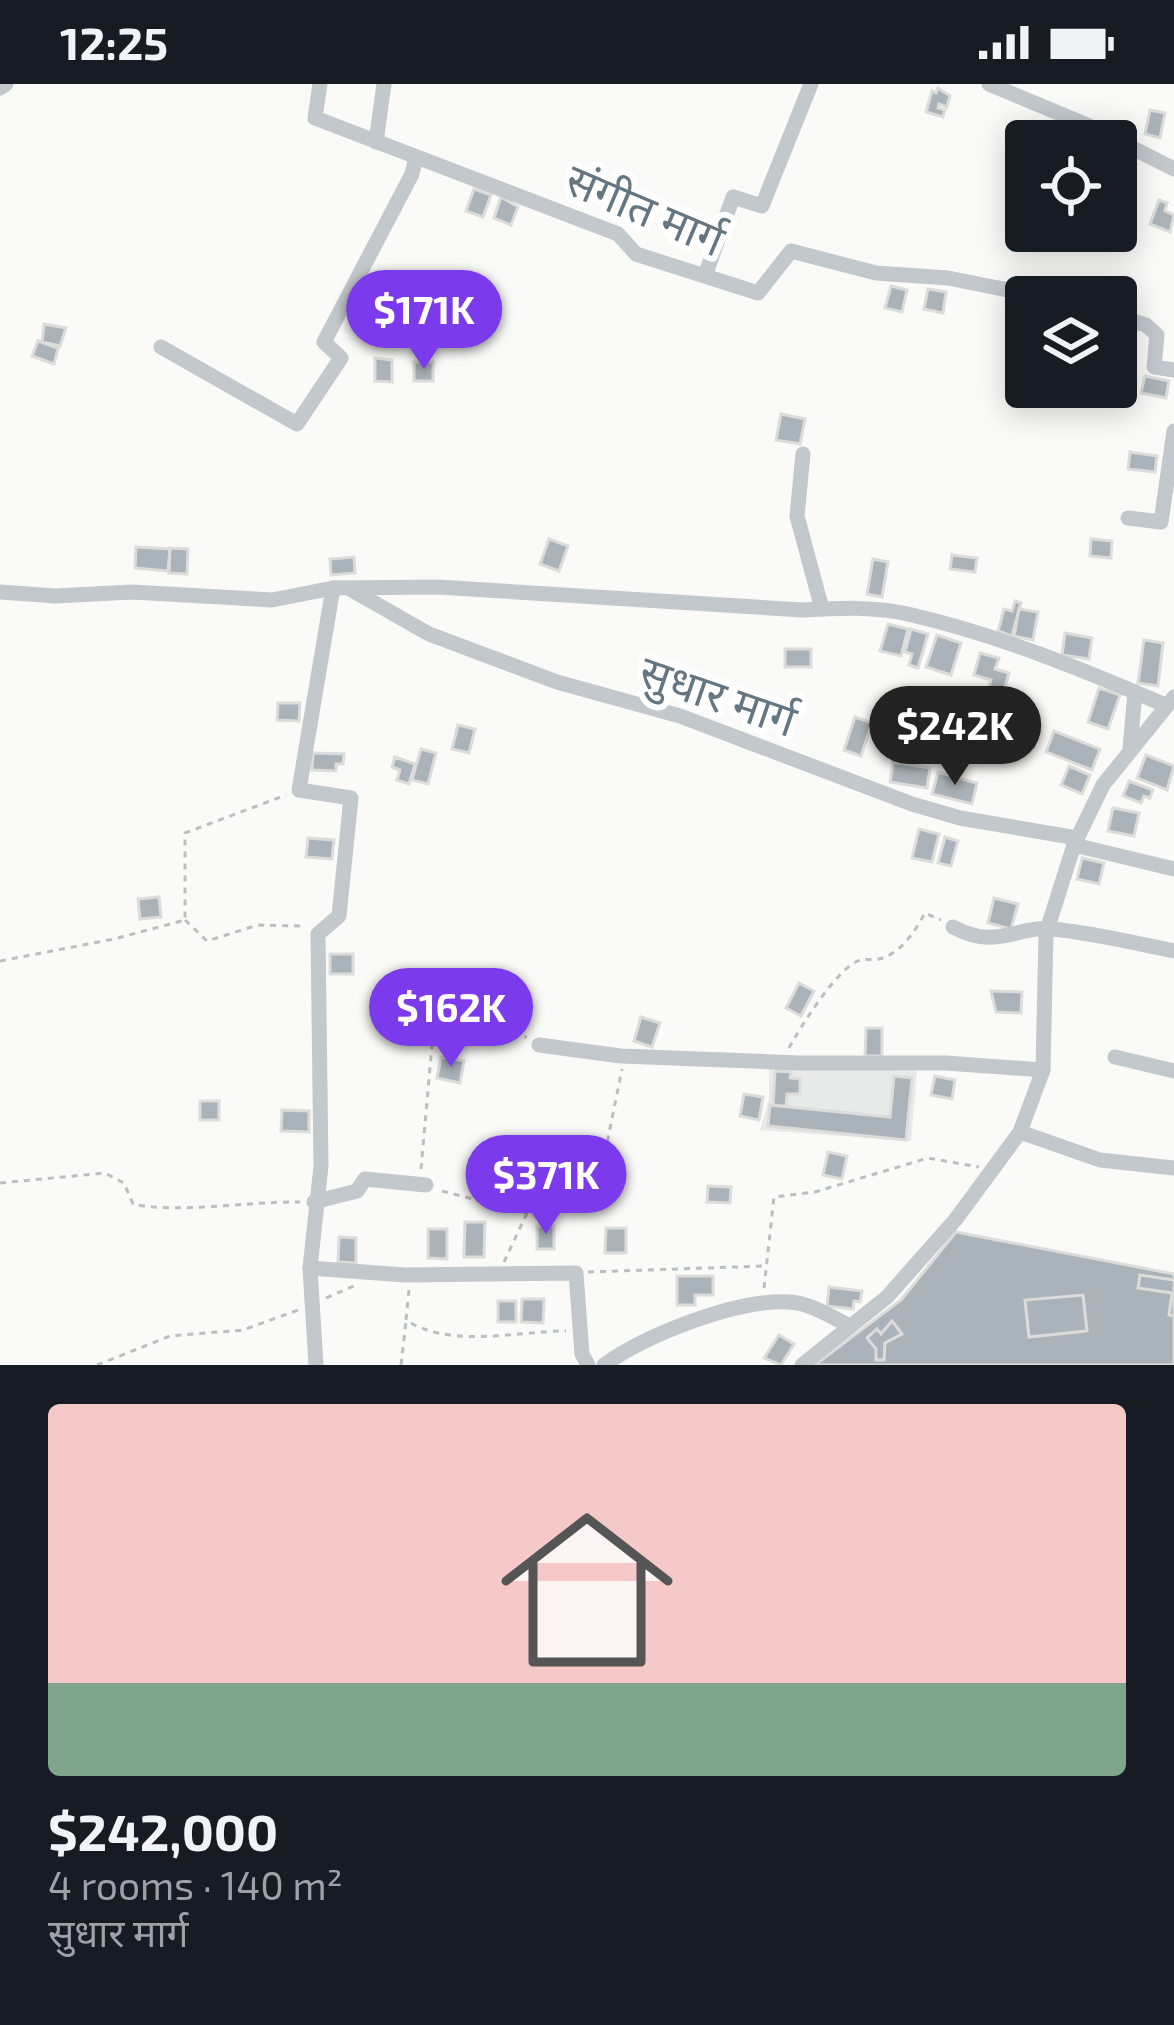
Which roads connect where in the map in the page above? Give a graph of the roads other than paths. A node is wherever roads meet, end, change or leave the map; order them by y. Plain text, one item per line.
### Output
1 (320, 84) edge
2 (384, 84) edge
3 (811, 84) edge
4 (989, 84) edge
5 (376, 142) junction
6 (416, 157) junction
7 (1174, 169) edge
8 (705, 276) junction
9 (1005, 289) edge
10 (1137, 322) edge
11 (161, 346) dead end
12 (1174, 370) edge
13 (1174, 431) edge
14 (803, 454) dead end
15 (1129, 518) dead end
16 (340, 588) junction
17 (0, 592) edge
18 (822, 609) junction
19 (1135, 692) junction
20 (1169, 701) edge
21 (1130, 750) junction
22 (1075, 841) junction
23 (1174, 869) edge
24 (953, 927) road end
25 (1048, 927) junction
26 (1174, 951) edge
27 (539, 1045) road end
28 (1114, 1057) dead end
29 (1043, 1070) junction
30 (1174, 1071) edge
31 (1020, 1132) junction
32 (1174, 1168) edge
33 (426, 1185) road end
34 (314, 1202) junction
35 (310, 1268) junction
36 (850, 1326) junction
37 (316, 1365) edge
38 (588, 1365) edge
39 (604, 1365) edge
40 (802, 1365) edge

1 - 5 street, संगीत मार्ग
2 - 5 street
3 - 8 street
4 - 7 street
5 - 6 street, संगीत मार्ग
6 - 8 street, संगीत मार्ग
6 - 11 street
8 - 9 street, संगीत मार्ग
10 - 12 street
13 - 15 street
14 - 18 street
16 - 17 street
16 - 18 street
16 - 22 street, सुधार मार्ग
16 - 34 street
18 - 19 street
19 - 20 street
19 - 21 street
20 - 21 street
21 - 22 street
22 - 23 street, सुधार मार्ग
22 - 25 street
24 - 25 street
25 - 26 street
25 - 29 street
27 - 29 street
28 - 30 street
29 - 31 street
31 - 32 street
31 - 36 street
33 - 34 street
34 - 35 street
35 - 37 street
35 - 38 street
36 - 39 street
36 - 40 street

